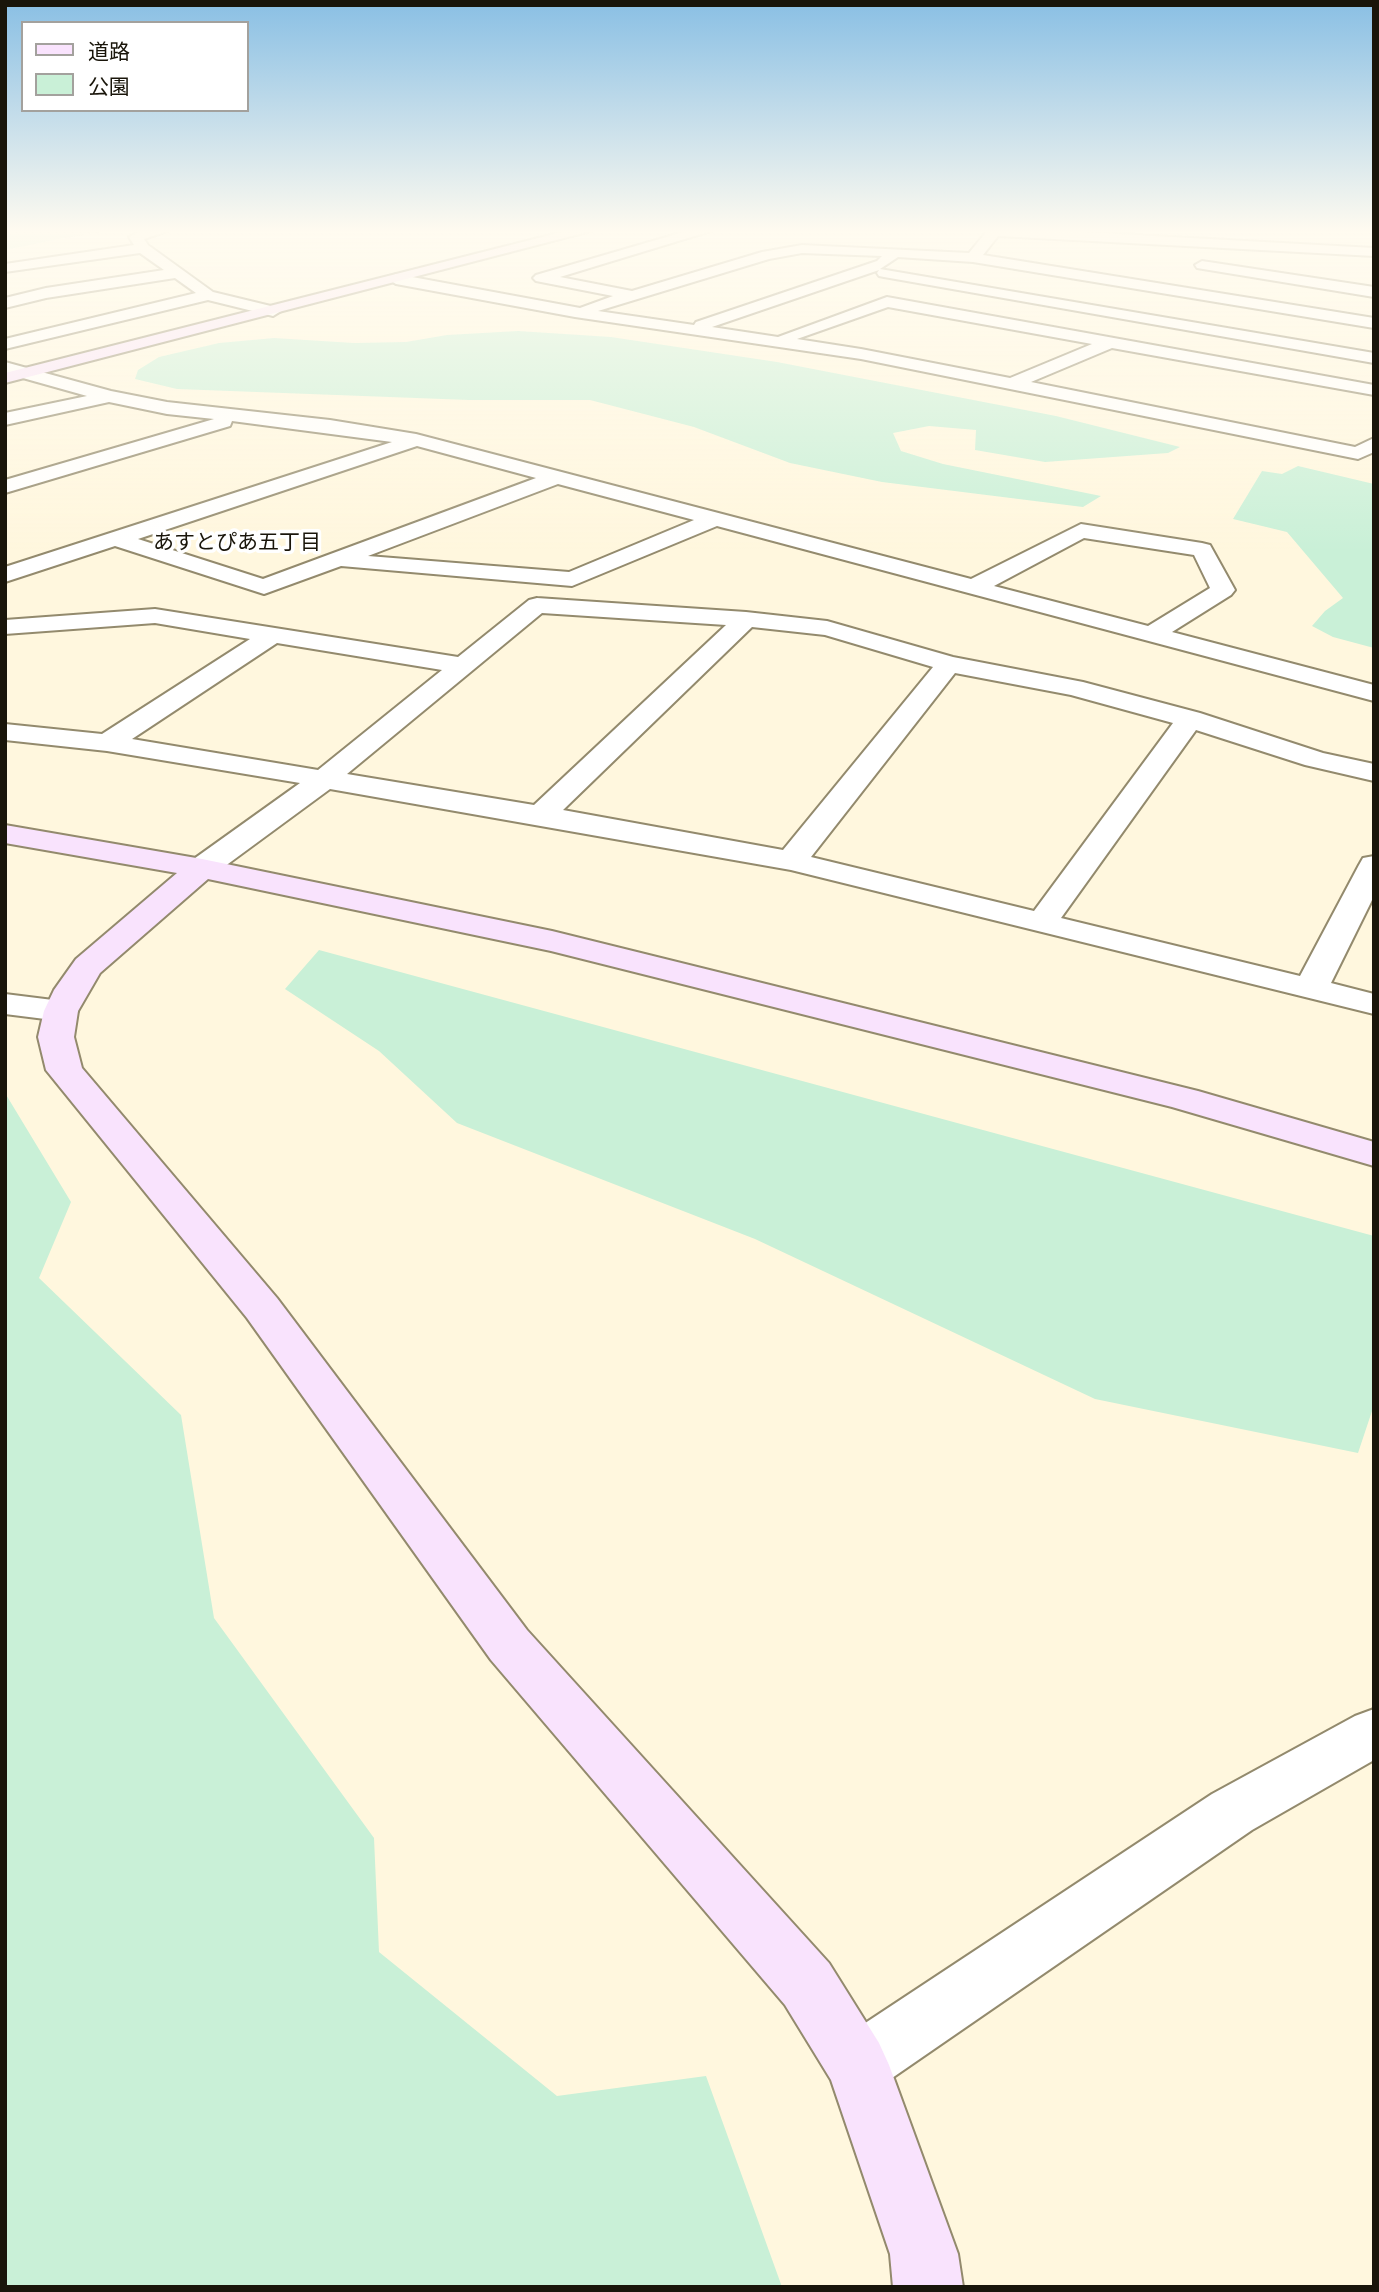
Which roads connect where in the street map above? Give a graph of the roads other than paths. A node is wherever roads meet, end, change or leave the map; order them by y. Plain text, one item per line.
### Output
1 (34, 338) edge
2 (166, 338) edge
3 (767, 338) edge
4 (786, 338) edge
5 (1088, 338) edge
6 (1121, 338) edge
7 (1259, 338) edge
8 (780, 340) junction
9 (1111, 342) junction
10 (5, 345) edge
11 (1374, 358) edge
12 (5, 367) edge
13 (28, 373) junction
14 (5, 378) edge
15 (1012, 384) junction
16 (1374, 390) edge
17 (108, 396) junction
18 (238, 417) junction
19 (5, 419) edge
20 (416, 440) junction
21 (1374, 444) edge
22 (5, 470) edge
23 (557, 477) junction
24 (31, 479) junction
25 (5, 487) edge
26 (715, 519) junction
27 (116, 539) junction
28 (337, 560) junction
29 (5, 575) edge
30 (974, 587) junction
31 (746, 619) junction
32 (5, 627) edge
33 (1154, 633) junction
34 (272, 635) junction
35 (949, 664) junction
36 (461, 666) junction
37 (1374, 693) edge
38 (1190, 719) junction
39 (5, 732) edge
40 (107, 743) junction
41 (1374, 773) edge
42 (323, 780) junction
43 (541, 815) junction
44 (5, 834) edge
45 (791, 861) junction
46 (1374, 865) edge
47 (202, 868) junction
48 (1041, 923) junction
49 (1311, 988) junction
50 (5, 1004) edge
51 (1374, 1004) edge
52 (61, 1011) junction
53 (1374, 1154) edge
54 (1374, 1732) edge
55 (857, 2064) junction
56 (928, 2287) edge

1 - 10 street
2 - 13 street
3 - 8 street
4 - 8 street
5 - 9 street
6 - 9 street
7 - 11 street
8 - 15 street
9 - 15 street
9 - 16 street
12 - 13 street
13 - 14 street
13 - 17 street
15 - 21 street
17 - 18 street
17 - 19 street
18 - 20 street
18 - 24 street
20 - 23 street
20 - 27 street
22 - 24 street
23 - 26 street
23 - 28 street
24 - 25 street
26 - 28 street
26 - 30 street
27 - 28 street
27 - 29 street
30 - 33 street
30 - 33 street
31 - 35 street
31 - 36 street
31 - 43 street
32 - 34 street
33 - 37 street
34 - 36 street
34 - 40 street
35 - 38 street
35 - 45 street
36 - 42 street
38 - 41 street
38 - 48 street
39 - 40 street
40 - 42 street
42 - 43 street
42 - 47 street
43 - 45 street
44 - 47 street
45 - 48 street
46 - 49 street
47 - 52 street
47 - 53 street
48 - 49 street
49 - 51 street
50 - 52 street
52 - 55 street
54 - 55 street
55 - 56 street

